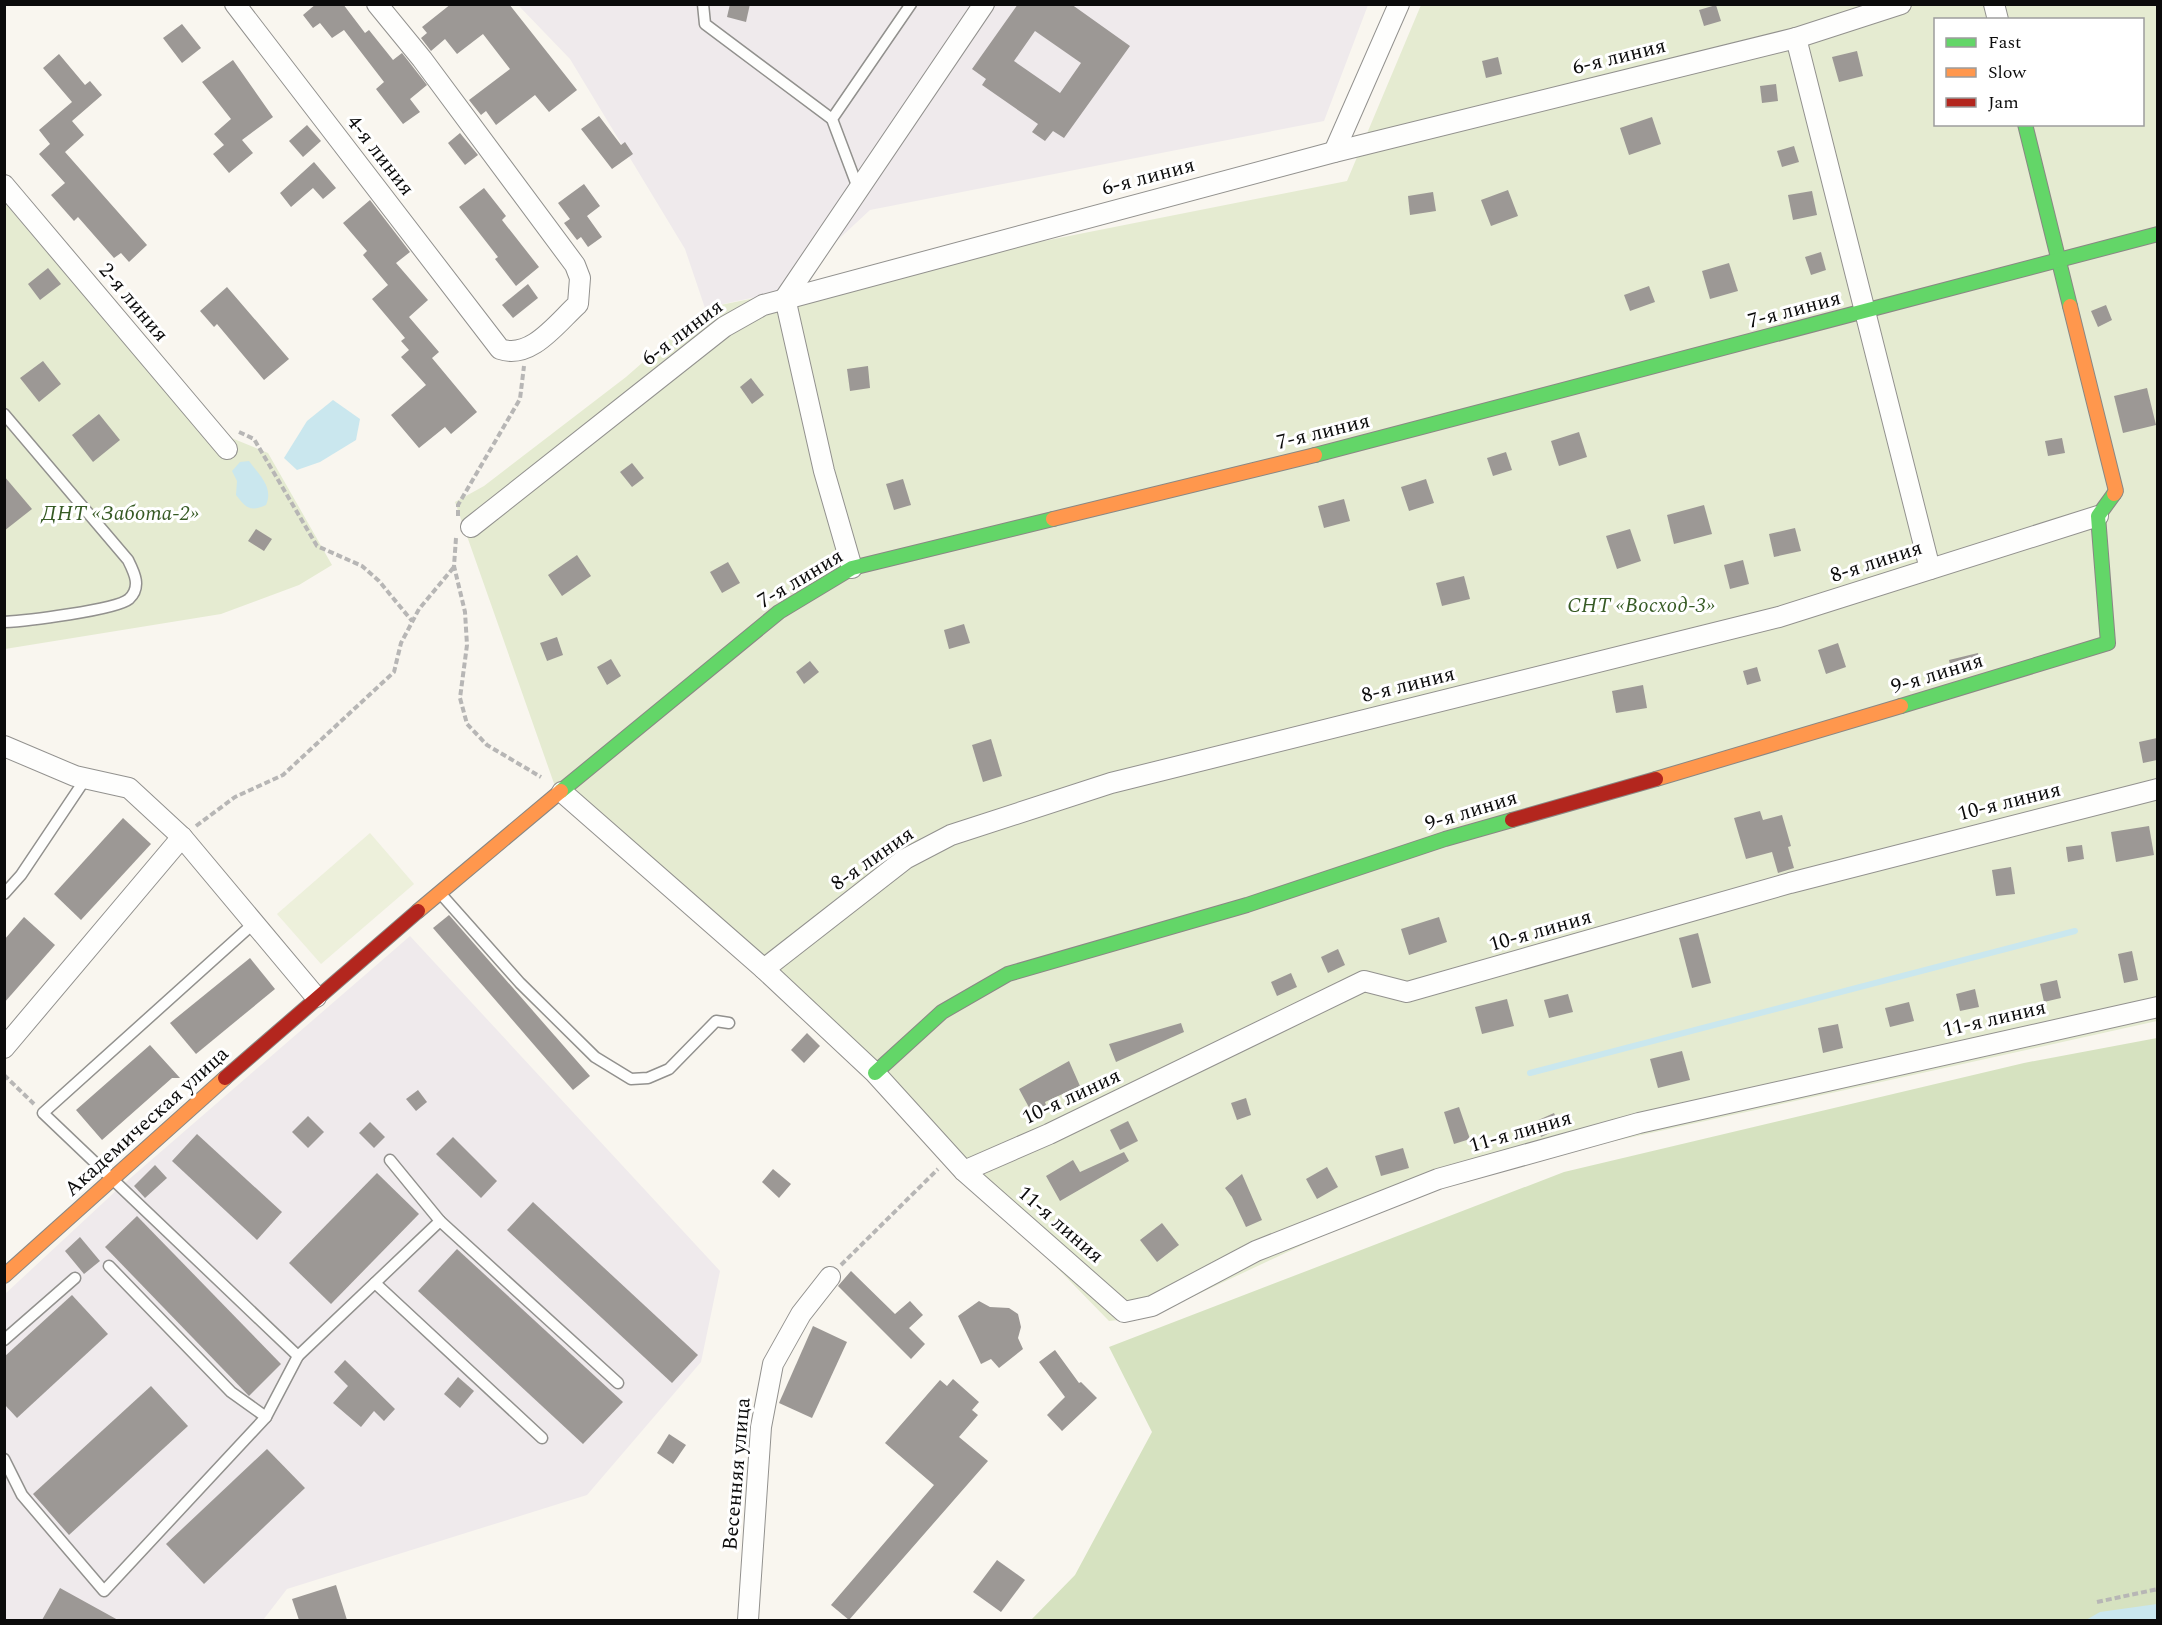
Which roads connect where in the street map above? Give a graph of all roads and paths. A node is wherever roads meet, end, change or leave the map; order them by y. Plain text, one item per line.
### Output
1 (235, 4) edge
2 (377, 4) edge
3 (703, 4) edge
4 (911, 4) edge
5 (984, 4) edge
6 (1399, 4) edge
7 (1901, 4) edge
8 (1796, 38) junction
9 (832, 119) junction
10 (2026, 126) edge
11 (1334, 152) junction
12 (4, 185) edge
13 (858, 188) junction
14 (2157, 234) edge
15 (2060, 261) junction
16 (785, 298) junction
17 (1867, 312) junction
18 (526, 351) junction
19 (4, 414) edge
20 (231, 440) joint
21 (2098, 516) junction
22 (462, 530) junction
23 (454, 566) junction
24 (852, 568) junction
25 (1930, 569) junction
26 (412, 621) junction
27 (4, 622) edge
28 (4, 746) edge
29 (86, 778) junction
30 (2157, 789) edge
31 (557, 796) junction
32 (182, 837) junction
33 (440, 892) junction
34 (4, 894) edge
35 (254, 923) junction
36 (764, 969) junction
37 (316, 997) junction
38 (2157, 1007) edge
39 (729, 1023) dead end
40 (4, 1048) edge
41 (875, 1073) junction
42 (4, 1075) edge
43 (43, 1113) junction
44 (390, 1160) dead end
45 (945, 1164) dead end
46 (964, 1171) junction
47 (111, 1180) junction
48 (440, 1221) junction
49 (109, 1266) dead end
50 (4, 1276) edge
51 (830, 1277) joint
52 (75, 1278) dead end
53 (375, 1283) junction
54 (4, 1340) edge
55 (298, 1356) junction
56 (618, 1383) dead end
57 (266, 1418) junction
58 (542, 1438) dead end
59 (4, 1459) edge
60 (2157, 1589) edge
61 (2097, 1602) dead end
62 (748, 1620) edge

1 - 18 street, 4-я линия
2 - 18 street
3 - 9 lane
4 - 9 lane
5 - 13 street
6 - 11 street
7 - 8 street, 6-я линия
8 - 11 street, 6-я линия
8 - 17 street
9 - 13 lane
10 - 15 street
11 - 16 street, 6-я линия
12 - 20 street, 2-я линия
13 - 16 street
14 - 15 street, 7-я линия
15 - 17 street, 7-я линия
15 - 21 street
16 - 22 street, 6-я линия
16 - 24 street
17 - 24 street, 7-я линия
17 - 25 street
18 - 22 path
19 - 27 lane
20 - 26 path
21 - 25 street, 8-я линия
21 - 41 street, 9-я линия
22 - 23 path
23 - 26 path
23 - 31 path
24 - 31 street, 7-я линия
25 - 36 street, 8-я линия
26 - 32 path
28 - 29 street
29 - 32 street
29 - 34 lane
30 - 46 street, 10-я линия
31 - 33 street, 7-я линия
31 - 36 street
32 - 35 street
32 - 40 street
33 - 37 street, Академическая улица
33 - 39 lane
35 - 37 street
35 - 43 lane
36 - 41 street
37 - 47 street, Академическая улица
38 - 46 street, 11-я линия
41 - 46 street
42 - 43 path
43 - 47 lane
44 - 48 lane
45 - 51 path
47 - 50 street, Академическая улица
47 - 55 lane
48 - 53 lane
48 - 56 lane
49 - 57 lane
51 - 62 street, Весенняя улица
52 - 54 lane
53 - 55 lane
53 - 58 lane
55 - 57 lane
57 - 59 lane
60 - 61 path

